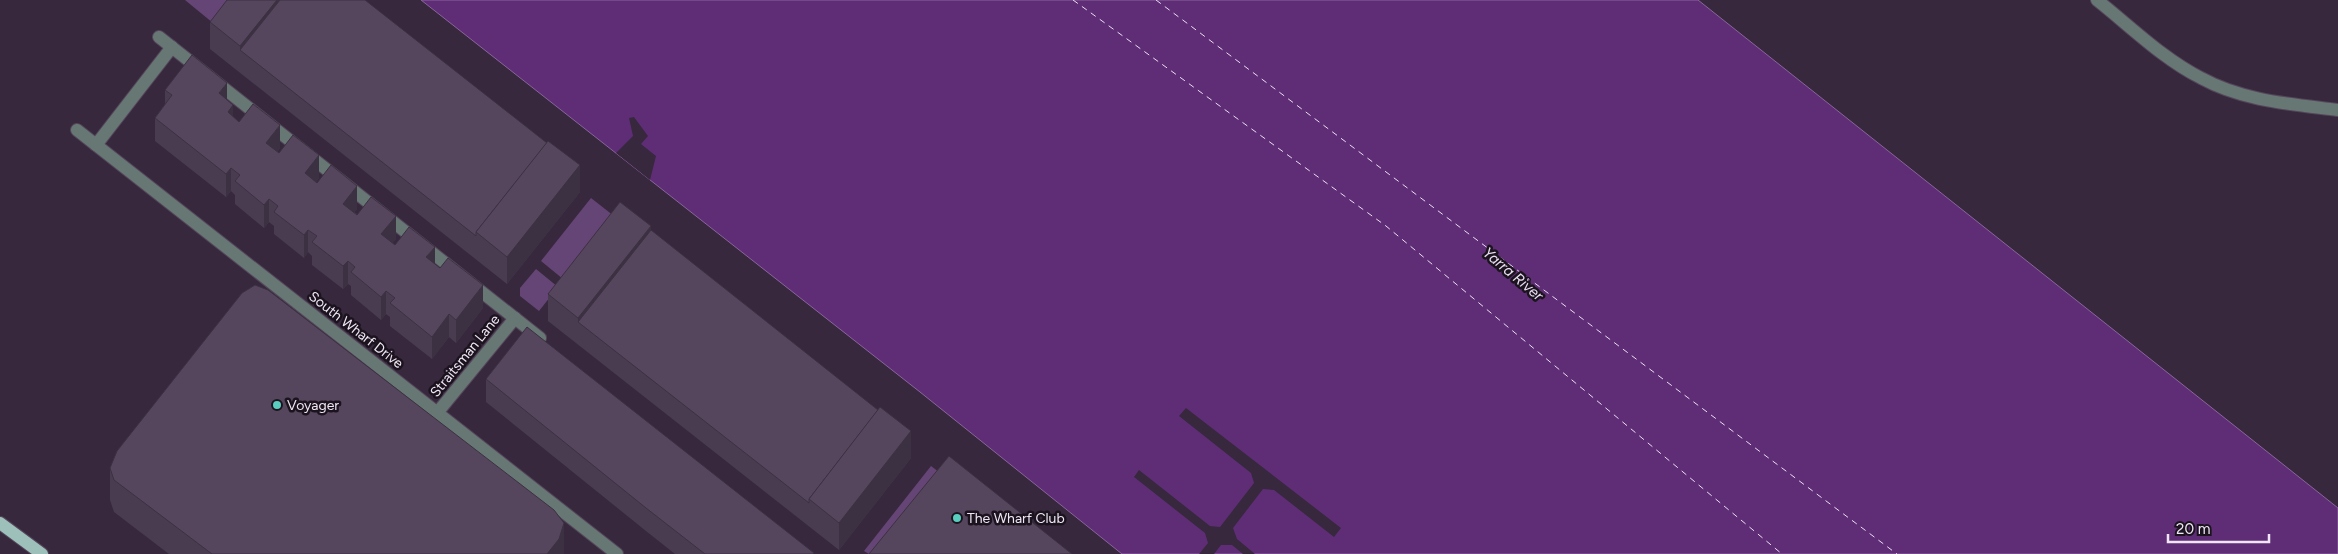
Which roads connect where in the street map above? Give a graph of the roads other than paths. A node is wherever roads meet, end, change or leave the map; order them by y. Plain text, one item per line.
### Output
1 (2096, 0) edge
2 (159, 37) dead end
3 (172, 47) junction
4 (2338, 110) edge
5 (77, 130) dead end
6 (96, 145) junction
7 (515, 318) junction
8 (554, 349) edge
9 (437, 413) junction
10 (0, 523) edge
11 (614, 553) edge
12 (42, 554) edge

1 - 4 street
2 - 3 street
3 - 6 street
3 - 7 street
5 - 6 street, South Wharf Drive
6 - 9 street, South Wharf Drive
7 - 8 street
7 - 9 street, Straitsman Lane
9 - 11 street, South Wharf Drive
10 - 12 main road

